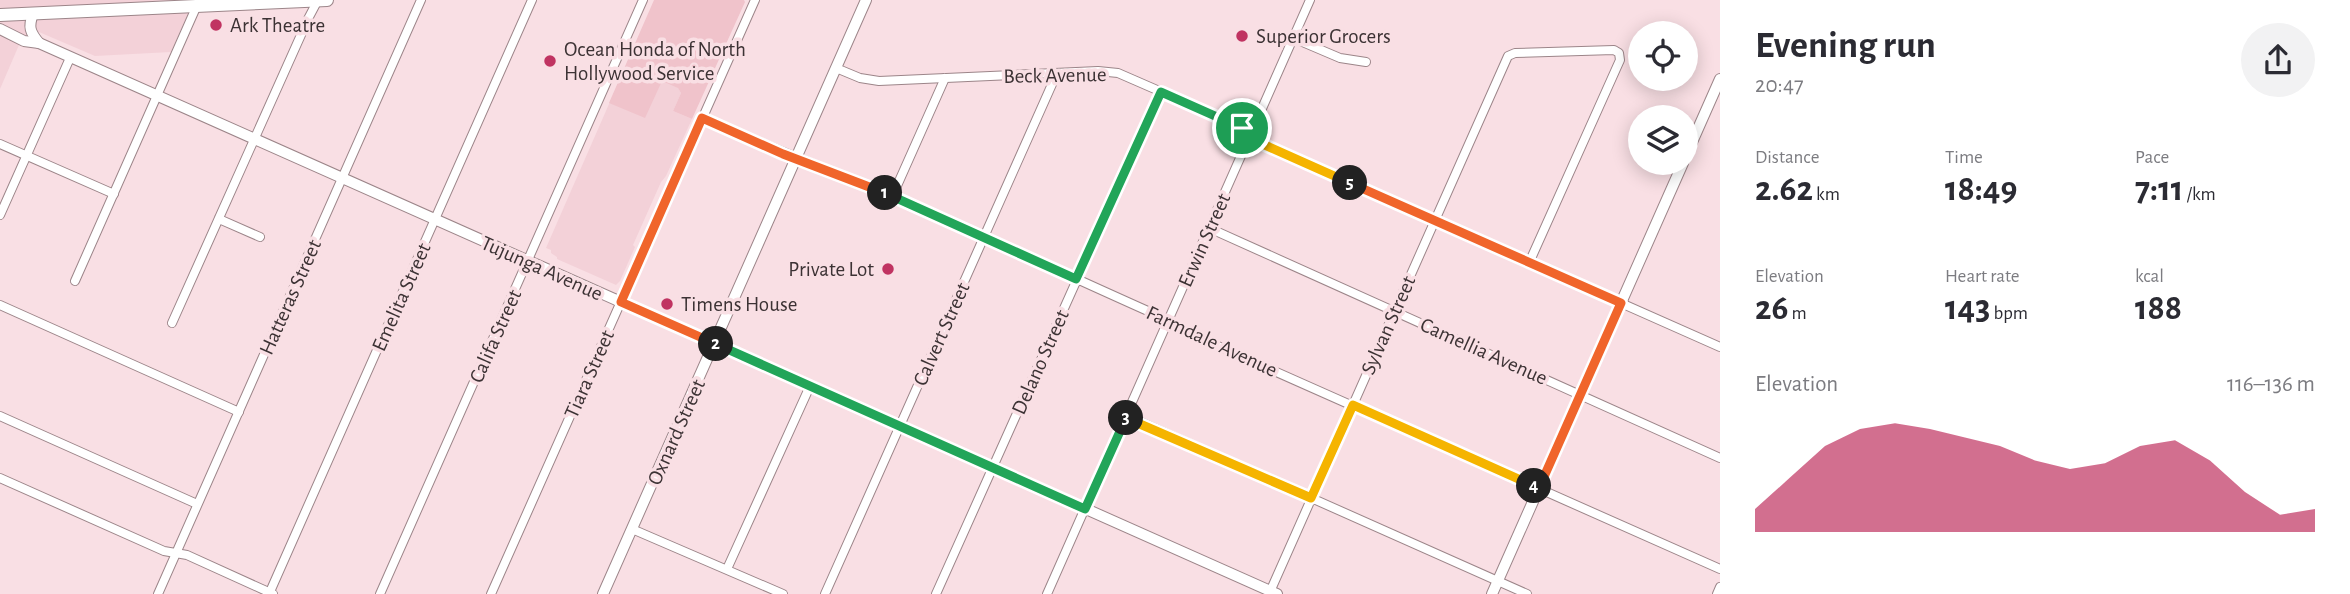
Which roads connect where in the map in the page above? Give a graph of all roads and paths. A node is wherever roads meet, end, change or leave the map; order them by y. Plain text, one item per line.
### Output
1 (318, 0) edge
2 (327, 0) edge
3 (421, 0) edge
4 (532, 0) edge
5 (643, 0) edge
6 (755, 0) edge
7 (866, 0) edge
8 (1310, 0) edge
9 (198, 3) edge
10 (33, 14) junction
11 (0, 15) edge
12 (0, 29) edge
13 (1293, 38) junction
14 (38, 43) junction
15 (70, 58) junction
16 (1366, 62) dead end
17 (836, 68) junction
18 (1057, 73) junction
19 (945, 78) junction
20 (1720, 79) edge
21 (1161, 92) junction
22 (157, 97) junction
23 (702, 118) junction
24 (1698, 129) edge
25 (1251, 135) junction
26 (255, 140) junction
27 (0, 144) edge
28 (26, 156) junction
29 (796, 157) junction
30 (1678, 175) edge
31 (343, 178) junction
32 (114, 194) junction
33 (892, 197) junction
34 (0, 215) edge
35 (219, 219) junction
36 (435, 220) junction
37 (1434, 221) junction
38 (1209, 228) junction
39 (260, 237) dead end
40 (984, 237) junction
41 (528, 261) junction
42 (1529, 262) junction
43 (1076, 279) junction
44 (75, 281) dead end
45 (621, 302) junction
46 (1621, 303) junction
47 (0, 305) edge
48 (1394, 311) junction
49 (1167, 322) junction
50 (172, 324) dead end
51 (1719, 343) edge
52 (715, 344) junction
53 (810, 386) junction
54 (1580, 394) junction
55 (1353, 405) junction
56 (239, 412) junction
57 (0, 416) edge
58 (1127, 416) junction
59 (900, 427) junction
60 (1720, 458) edge
61 (992, 468) junction
62 (0, 478) edge
63 (1539, 488) junction
64 (1311, 498) junction
65 (197, 505) junction
66 (1085, 509) junction
67 (632, 529) junction
68 (176, 554) junction
69 (727, 569) junction
70 (1720, 569) edge
71 (1497, 580) junction
72 (1720, 587) edge
73 (271, 593) edge
74 (1272, 593) edge
75 (158, 594) edge
76 (380, 594) edge
77 (491, 594) edge
78 (603, 594) edge
79 (783, 594) edge
80 (825, 594) edge
81 (936, 594) edge
82 (1047, 594) edge
83 (1492, 594) edge
84 (1527, 594) edge
85 (1717, 594) edge

1 - 2 main road
1 - 9 main road
1 - 26 street
3 - 31 street, Hatteras Street
4 - 36 street, Emelita Street
5 - 41 street, Califa Street
6 - 23 street, Tiara Street
7 - 17 street, Oxnard Street
8 - 13 street, Erwin Street
9 - 10 main road
9 - 22 street
10 - 11 main road
10 - 14 street
12 - 14 street, Tujunga Avenue
13 - 16 street
13 - 25 street, Erwin Street
14 - 15 street, Tujunga Avenue
15 - 22 street, Tujunga Avenue
15 - 28 street
17 - 19 street, Beck Avenue
17 - 29 street, Oxnard Street
18 - 19 street, Beck Avenue
18 - 21 street, Beck Avenue
18 - 40 street, Calvert Street
19 - 33 street
20 - 24 street
21 - 25 street, Beck Avenue
21 - 43 street, Delano Street
22 - 26 street, Tujunga Avenue
22 - 32 street
23 - 29 street, Farmdale Avenue
23 - 45 street, Tiara Street
25 - 37 street, Beck Avenue
25 - 38 street, Erwin Street
26 - 31 street, Tujunga Avenue
26 - 35 street
27 - 28 street
28 - 32 street
28 - 34 street
29 - 33 street, Farmdale Avenue
29 - 52 street, Oxnard Street
30 - 46 street
31 - 36 street, Tujunga Avenue
31 - 56 street, Hatteras Street
32 - 44 street
33 - 40 street, Farmdale Avenue
35 - 39 street
35 - 50 street
36 - 41 street, Tujunga Avenue
36 - 73 street, Emelita Street
37 - 42 street, Beck Avenue
37 - 42 street, Sylvan Street
37 - 48 street, Sylvan Street
38 - 48 street, Camellia Avenue
38 - 49 street, Erwin Street
40 - 43 street, Farmdale Avenue
40 - 59 street, Calvert Street
41 - 45 street, Tujunga Avenue
41 - 76 street, Califa Street
42 - 46 street, Beck Avenue
43 - 49 street, Farmdale Avenue
43 - 61 street, Delano Street
45 - 52 street, Tujunga Avenue
45 - 77 street, Tiara Street
46 - 51 street, Beck Avenue
46 - 54 street
47 - 56 street
48 - 54 street, Camellia Avenue
48 - 55 street, Sylvan Street
49 - 55 street, Farmdale Avenue
49 - 58 street, Erwin Street
52 - 53 street, Tujunga Avenue
52 - 67 street, Oxnard Street
53 - 59 street, Tujunga Avenue
53 - 69 street
54 - 60 street, Camellia Avenue
54 - 63 street
55 - 63 street, Farmdale Avenue
55 - 64 street, Sylvan Street
56 - 65 street, Hatteras Street
57 - 65 street
58 - 64 street
58 - 66 street, Erwin Street
59 - 61 street, Tujunga Avenue
59 - 80 street, Calvert Street
61 - 66 street, Tujunga Avenue
61 - 81 street, Delano Street
62 - 68 street
63 - 70 street, Farmdale Avenue
63 - 71 street
64 - 71 street
64 - 74 street, Sylvan Street
65 - 68 street, Hatteras Street
66 - 74 street, Tujunga Avenue
66 - 82 street, Erwin Street
67 - 69 street
67 - 78 street, Oxnard Street
68 - 73 street
68 - 75 street, Hatteras Street
69 - 79 street
71 - 83 street
71 - 84 street
72 - 85 street

